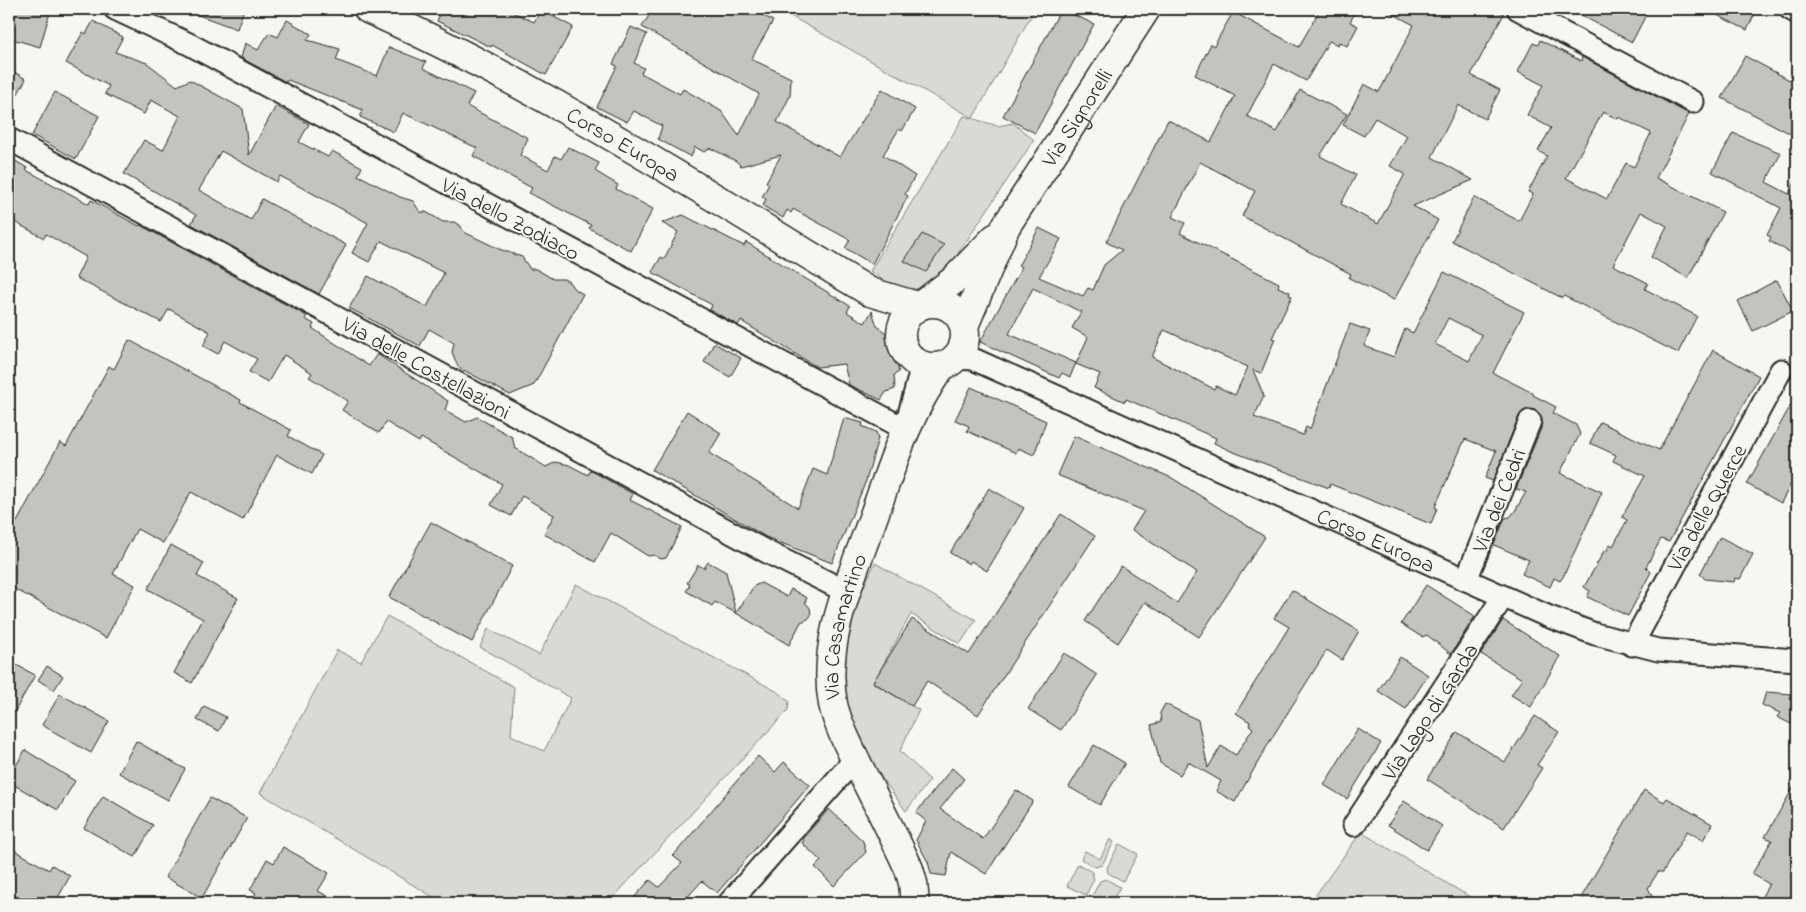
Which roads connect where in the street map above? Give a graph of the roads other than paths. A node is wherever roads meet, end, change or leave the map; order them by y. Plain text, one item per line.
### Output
1 (115, 9) edge
2 (368, 9) edge
3 (1146, 9) edge
4 (1518, 9) edge
5 (1790, 9) edge
6 (1797, 13) edge
7 (1692, 102) dead end
8 (9, 139) edge
9 (1006, 226) junction
10 (914, 312) junction
11 (953, 353) junction
12 (1781, 370) dead end
13 (1530, 421) dead end
14 (905, 429) junction
15 (1466, 580) junction
16 (847, 592) junction
17 (1503, 597) junction
18 (1632, 645) junction
19 (1797, 660) edge
20 (855, 759) junction
21 (1354, 825) dead end
22 (729, 903) edge
23 (914, 903) edge

1 - 14 street, Via dello Zodiaco
2 - 10 main road, Corso Europa
3 - 9 main road, Via Signorelli
4 - 7 street
5 - 6 street
8 - 16 street, Via delle Costellazioni
9 - 10 main road, Via Signorelli
9 - 11 main road, Via Signorelli
10 - 11 main road
10 - 11 main road
11 - 14 main road, Via Casamartino
11 - 15 street, Corso Europa
12 - 18 street, Via delle Querce
13 - 15 street, Via dei Cedri
14 - 16 main road, Via Casamartino
15 - 17 street, Corso Europa
16 - 20 main road, Via Casamartino
17 - 18 street, Corso Europa
17 - 21 street, Via Lago di Garda
18 - 19 street, Corso Europa
20 - 22 street
20 - 23 main road, Via Casamartino

